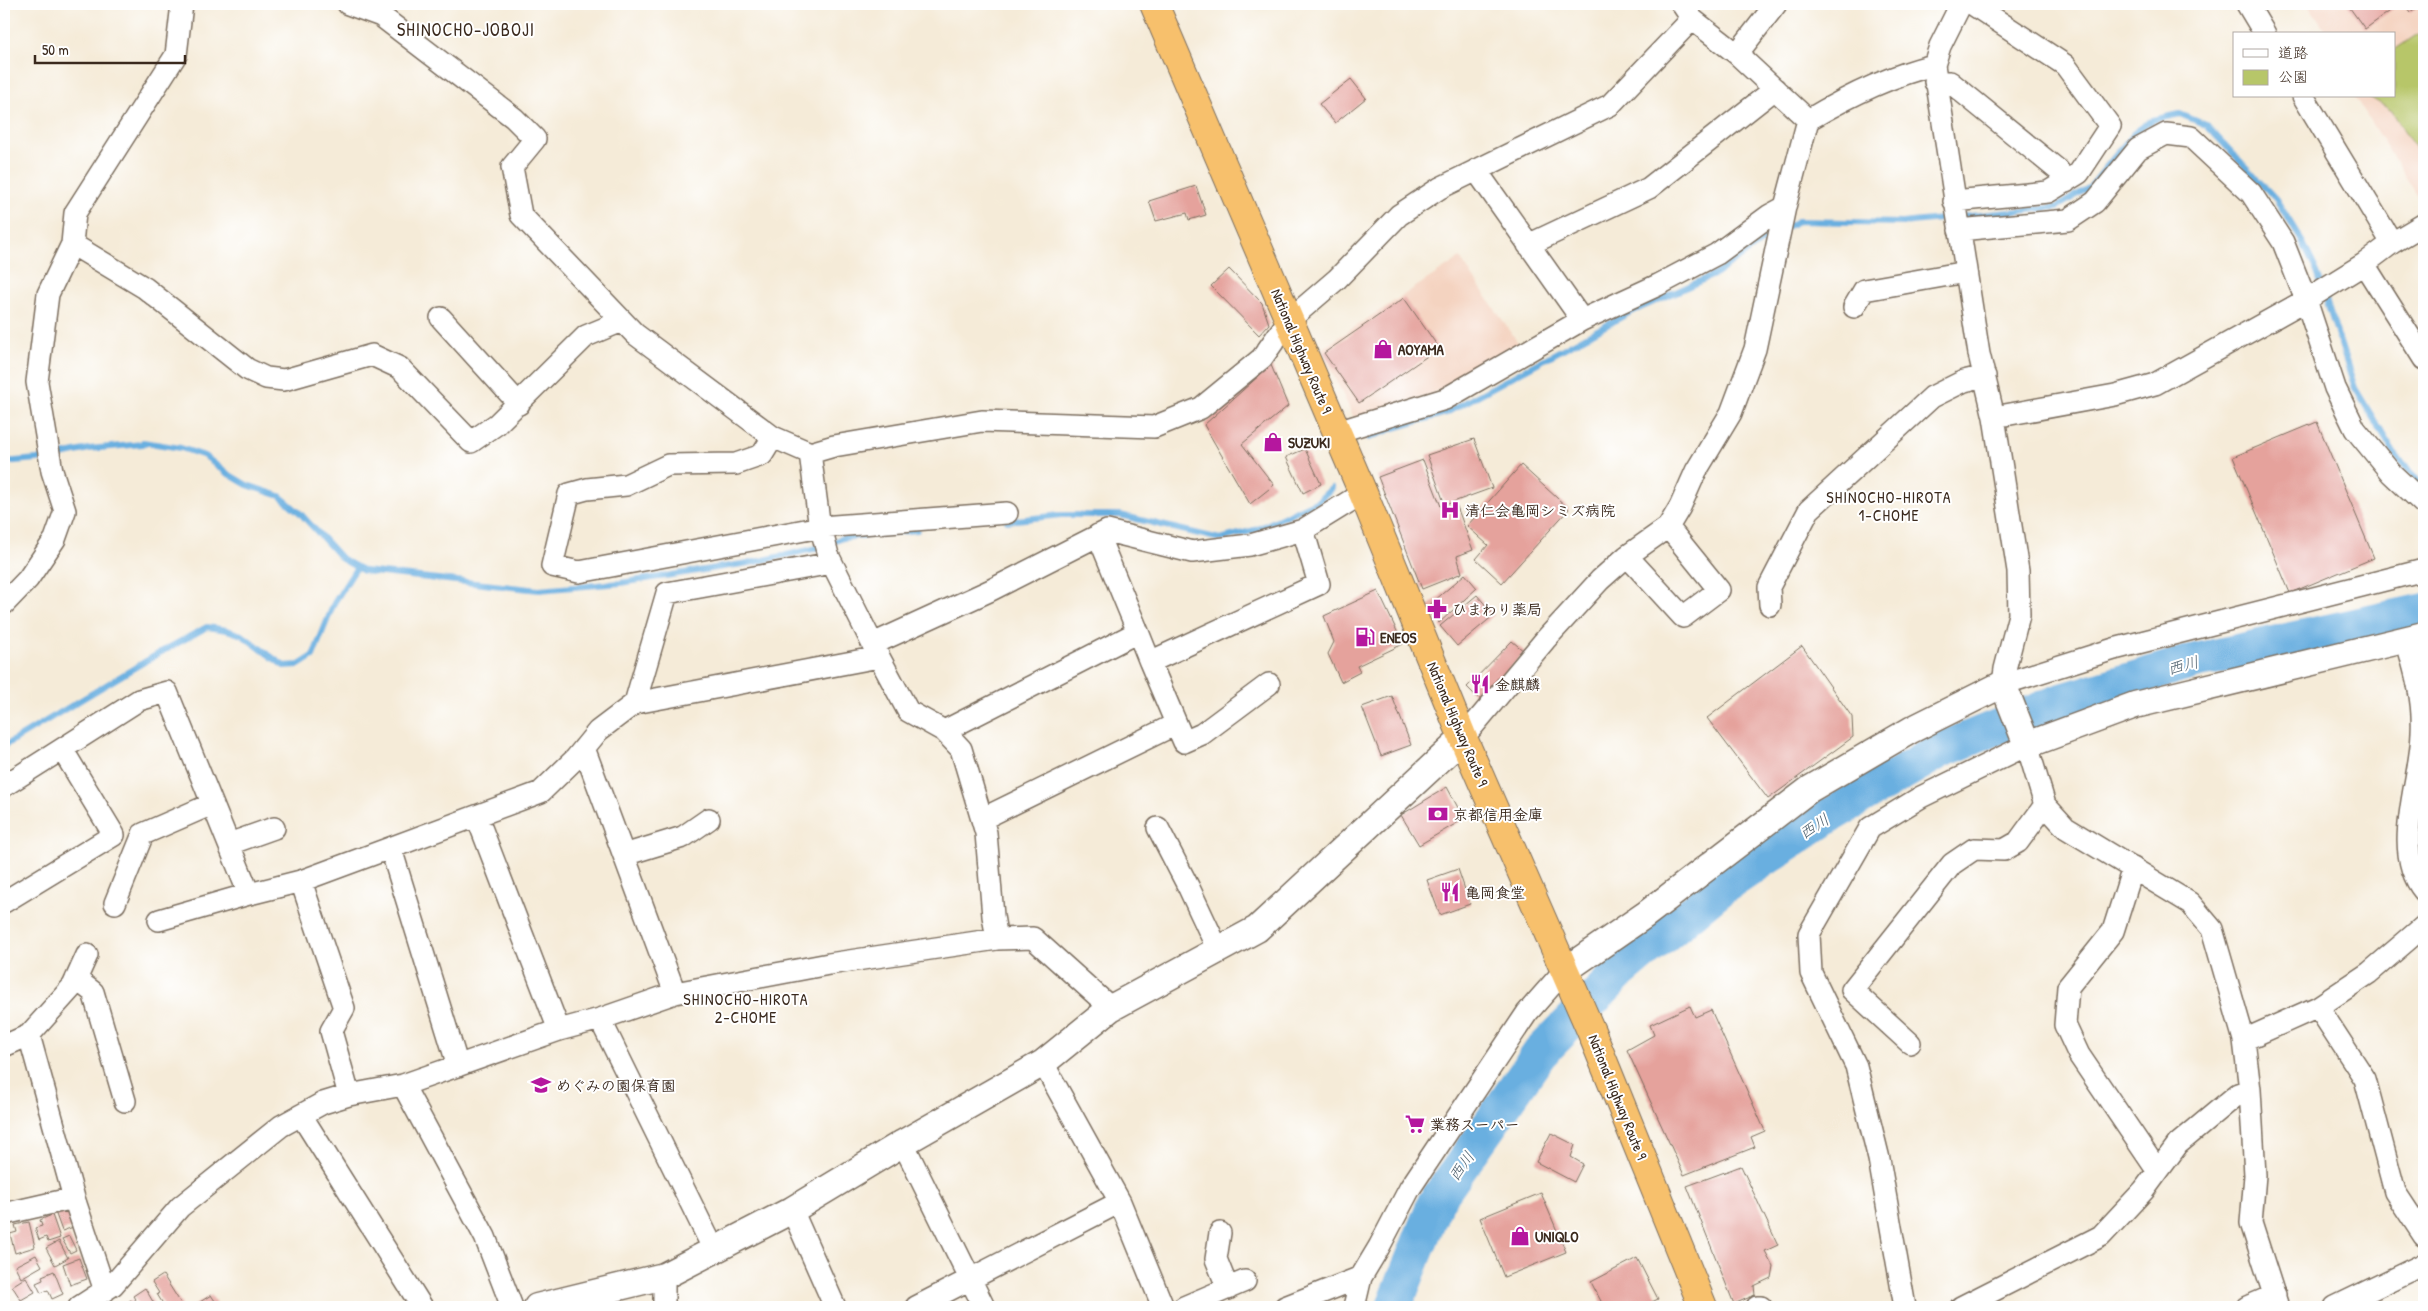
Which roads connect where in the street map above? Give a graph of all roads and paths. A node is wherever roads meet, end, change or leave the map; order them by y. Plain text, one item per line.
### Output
1 (182, 4) edge
2 (348, 4) edge
3 (1154, 4) edge
4 (1776, 4) edge
5 (1961, 4) edge
6 (1972, 4) edge
7 (2246, 4) edge
8 (1687, 11) edge
9 (2264, 32) edge
10 (1737, 54) junction
11 (1935, 74) junction
12 (1775, 89) junction
13 (2304, 98) edge
14 (1808, 120) junction
15 (1476, 170) junction
16 (2066, 182) junction
17 (1954, 201) junction
18 (1785, 207) junction
19 (2424, 224) edge
20 (1959, 230) junction
21 (2392, 243) junction
22 (72, 244) junction
23 (1528, 245) junction
24 (2364, 264) junction
25 (1966, 272) junction
26 (2306, 300) junction
27 (1854, 307) dead end
28 (441, 318) dead end
29 (1582, 320) junction
30 (622, 321) junction
31 (1288, 321) junction
32 (2424, 359) edge
33 (1985, 376) junction
34 (519, 404) junction
35 (1994, 417) junction
36 (1337, 432) junction
37 (774, 437) junction
38 (810, 453) junction
39 (1363, 493) junction
40 (2424, 504) edge
41 (1007, 513) dead end
42 (821, 527) junction
43 (1668, 527) junction
44 (1303, 530) junction
45 (1098, 535) junction
46 (1628, 556) junction
47 (832, 563) junction
48 (2424, 570) edge
49 (4, 604) edge
50 (1770, 605) dead end
51 (1138, 632) junction
52 (2415, 637) edge
53 (876, 651) junction
54 (1150, 662) junction
55 (1269, 684) dead end
56 (2006, 690) junction
57 (635, 703) junction
58 (1176, 724) junction
59 (944, 731) junction
60 (1464, 738) junction
61 (2025, 740) junction
62 (584, 748) junction
63 (62, 750) junction
64 (4, 786) edge
65 (212, 804) junction
66 (2046, 805) junction
67 (477, 817) junction
68 (708, 819) dead end
69 (982, 819) junction
70 (274, 828) dead end
71 (1158, 828) dead end
72 (229, 844) junction
73 (391, 849) junction
74 (624, 855) junction
75 (2133, 868) junction
76 (301, 881) junction
77 (2424, 891) edge
78 (249, 894) junction
79 (4, 902) edge
80 (115, 903) dead end
81 (159, 920) dead end
82 (2424, 926) edge
83 (997, 939) junction
84 (1218, 950) junction
85 (87, 955) dead end
86 (76, 979) junction
87 (1568, 980) junction
88 (675, 993) junction
89 (2318, 1007) junction
90 (1111, 1008) junction
91 (600, 1019) junction
92 (558, 1030) junction
93 (29, 1035) junction
94 (2244, 1040) junction
95 (1910, 1044) dead end
96 (4, 1046) edge
97 (1044, 1063) junction
98 (458, 1066) junction
99 (403, 1085) junction
100 (2250, 1090) junction
101 (349, 1095) junction
102 (125, 1101) dead end
103 (300, 1116) junction
104 (903, 1143) junction
105 (2157, 1170) junction
106 (74, 1198) junction
107 (1120, 1202) junction
108 (792, 1210) junction
109 (4, 1214) edge
110 (1220, 1233) dead end
111 (2424, 1236) edge
112 (714, 1250) junction
113 (2424, 1264) edge
114 (664, 1276) junction
115 (1360, 1277) junction
116 (970, 1280) junction
117 (105, 1290) junction
118 (2276, 1301) edge
119 (79, 1307) edge
120 (422, 1307) edge
121 (512, 1307) edge
122 (537, 1307) edge
123 (664, 1307) edge
124 (835, 1307) edge
125 (916, 1307) edge
126 (984, 1307) edge
127 (1163, 1307) edge
128 (1184, 1307) edge
129 (1285, 1307) edge
130 (1354, 1307) edge
131 (1703, 1307) edge
132 (1905, 1307) edge
133 (1961, 1307) edge
134 (2247, 1307) edge
135 (2335, 1307) edge

1 - 22 street
2 - 30 street
3 - 31 highway, National Highway Route 9
4 - 10 street
5 - 11 street
6 - 16 street
7 - 9 street
8 - 10 street
8 - 15 street
10 - 12 street
11 - 14 street
11 - 16 street
11 - 17 street
12 - 14 street
12 - 23 street
13 - 21 street
14 - 18 street
15 - 23 street
15 - 31 street
16 - 17 street
17 - 20 street
18 - 29 street
18 - 43 street
19 - 21 street
20 - 25 street
20 - 26 street
21 - 24 street
22 - 34 street
22 - 49 street
23 - 29 street
24 - 26 street
24 - 32 street
25 - 27 street
25 - 33 street
26 - 35 street
26 - 40 street
28 - 34 street
29 - 36 street
30 - 34 street
30 - 37 street
31 - 36 highway, National Highway Route 9
31 - 38 street
33 - 35 street
33 - 50 street
35 - 56 street
36 - 39 highway, National Highway Route 9
37 - 38 street
37 - 42 street
38 - 42 street
39 - 44 street
39 - 60 highway, National Highway Route 9
41 - 42 street
42 - 47 street
43 - 46 street
43 - 46 street
44 - 45 street
44 - 54 street
45 - 51 street
45 - 53 street
46 - 60 street
47 - 53 street
47 - 57 street
48 - 56 street
51 - 54 street
51 - 59 street
52 - 61 street
52 - 77 street
53 - 57 street
53 - 59 street
54 - 58 street
55 - 58 street
56 - 61 street
56 - 87 street
57 - 62 street
58 - 69 street
59 - 69 street
60 - 84 street
60 - 87 highway, National Highway Route 9
61 - 66 street
61 - 132 street
62 - 67 street
62 - 74 street
63 - 64 street
63 - 65 street
63 - 79 street
65 - 72 street
65 - 80 street
66 - 75 street
66 - 95 street
67 - 73 street
67 - 92 street
68 - 74 street
69 - 83 street
70 - 72 street
71 - 84 street
72 - 78 street
73 - 76 street
73 - 98 street
74 - 88 street
75 - 94 street
75 - 105 street
76 - 78 street
76 - 101 street
78 - 81 street
82 - 89 street
83 - 88 street
83 - 90 street
84 - 90 street
85 - 86 street
86 - 93 street
86 - 102 street
87 - 115 street
87 - 131 highway, National Highway Route 9
88 - 91 street
89 - 94 street
89 - 111 street
90 - 97 street
91 - 92 street
91 - 112 street
92 - 98 street
93 - 96 street
93 - 106 street
94 - 100 street
97 - 104 street
97 - 107 street
98 - 99 street
99 - 101 street
99 - 121 street
100 - 105 street
100 - 118 street
101 - 103 street
103 - 117 street
103 - 120 street
104 - 108 street
104 - 116 street
105 - 133 street
106 - 109 street
106 - 117 street
107 - 116 street
107 - 127 street
108 - 112 street
108 - 124 street
110 - 128 street
112 - 114 street
113 - 135 street
114 - 122 street
114 - 123 street
115 - 129 street
115 - 130 street
116 - 125 street
116 - 126 street
117 - 119 street
118 - 134 street

